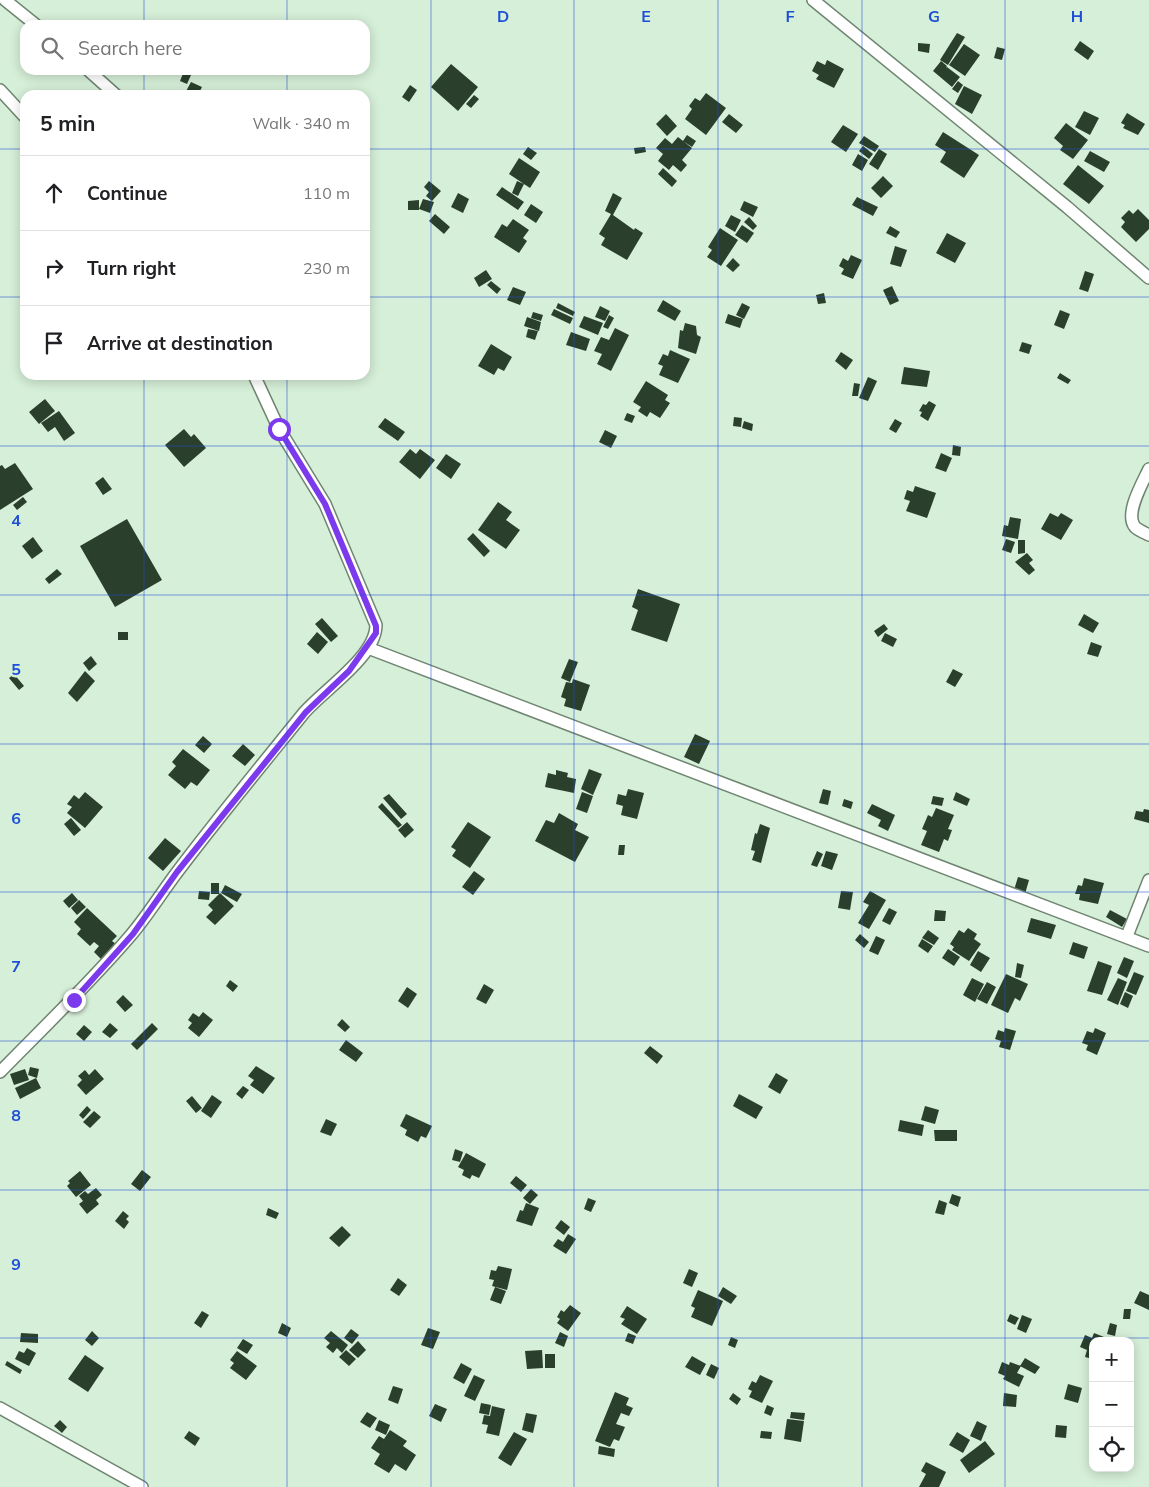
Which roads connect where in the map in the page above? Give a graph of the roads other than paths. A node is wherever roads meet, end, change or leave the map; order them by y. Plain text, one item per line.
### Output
1 (5, 0) edge
2 (813, 0) edge
3 (30, 20) edge
4 (94, 75) edge
5 (0, 90) edge
6 (110, 90) edge
7 (20, 112) edge
8 (1149, 278) edge
9 (256, 380) edge
10 (1149, 469) edge
11 (1149, 535) edge
12 (368, 648) junction
13 (1149, 880) edge
14 (1127, 936) junction
15 (1149, 946) edge
16 (0, 1072) edge
17 (0, 1408) edge
18 (142, 1487) edge

1 - 3 street
2 - 8 street
4 - 6 street
5 - 7 street
9 - 12 street
10 - 11 street
12 - 14 street
12 - 16 street
13 - 14 street
14 - 15 street
17 - 18 street

